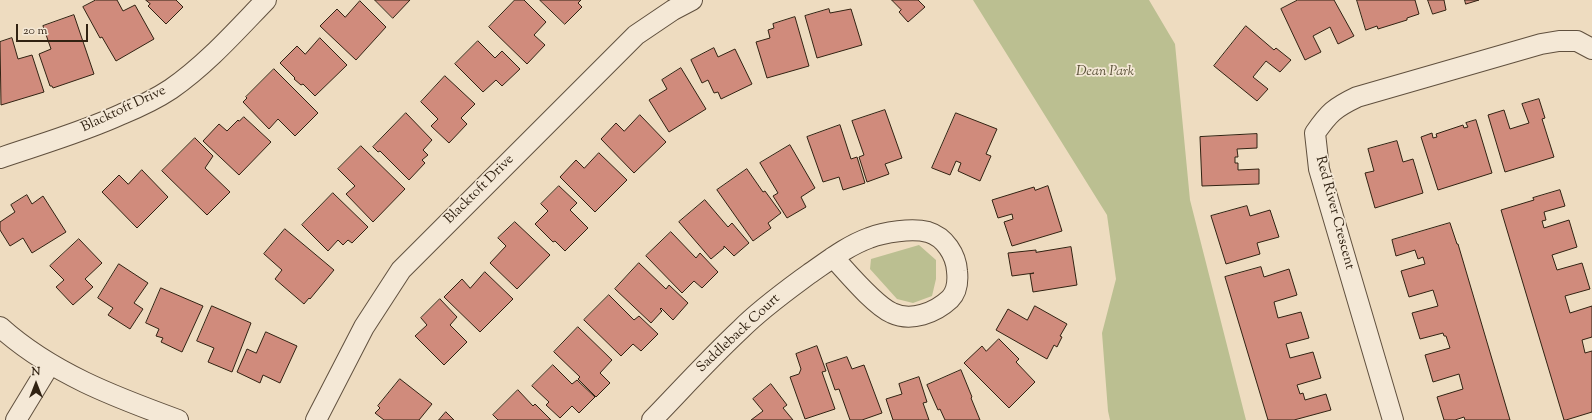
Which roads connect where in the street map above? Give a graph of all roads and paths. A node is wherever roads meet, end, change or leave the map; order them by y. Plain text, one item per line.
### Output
1 (266, 0) edge
2 (692, 0) edge
3 (1592, 49) edge
4 (0, 158) edge
5 (833, 257) junction
6 (0, 328) edge
7 (50, 364) junction
8 (16, 420) edge
9 (178, 420) edge
10 (316, 420) edge
11 (652, 420) edge
12 (1393, 420) edge

1 - 4 street, Blacktoft Drive
2 - 10 street, Blacktoft Drive
3 - 12 street, Red River Crescent
5 - 5 street, Saddleback Court
5 - 11 street, Saddleback Court
6 - 7 street
7 - 8 street
7 - 9 street

